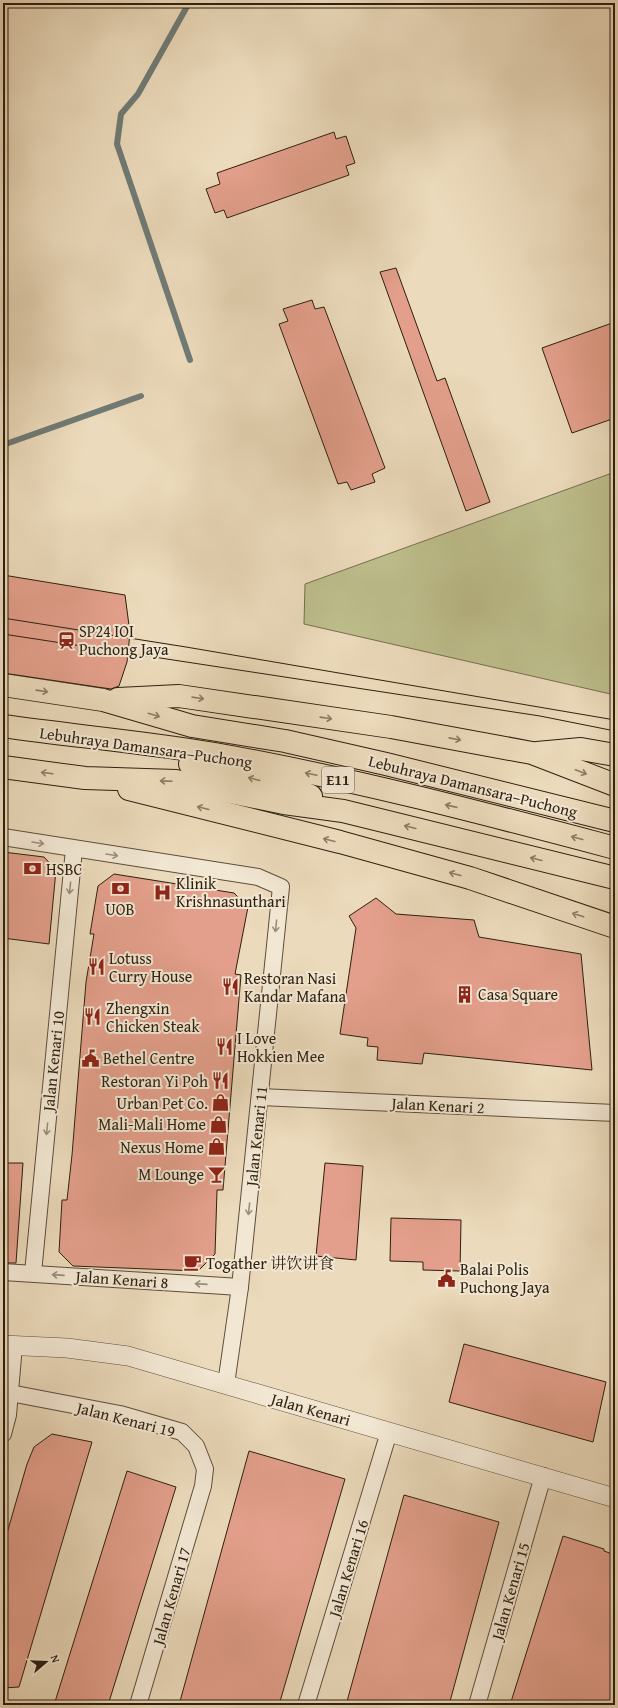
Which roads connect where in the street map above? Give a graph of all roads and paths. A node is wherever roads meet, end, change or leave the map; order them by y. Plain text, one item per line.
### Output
1 (3, 685) edge
2 (103, 700) junction
3 (3, 726) edge
4 (57, 734) junction
5 (532, 753) junction
6 (615, 755) edge
7 (3, 767) edge
8 (85, 778) junction
9 (615, 785) edge
10 (343, 811) junction
11 (615, 821) edge
12 (3, 837) edge
13 (615, 848) edge
14 (74, 849) junction
15 (615, 878) edge
16 (615, 927) edge
17 (260, 1097) junction
18 (615, 1113) edge
19 (3, 1272) edge
20 (33, 1273) junction
21 (240, 1287) junction
22 (9, 1345) edge
23 (226, 1384) junction
24 (10, 1393) junction
25 (5, 1415) edge
26 (389, 1432) junction
27 (3, 1434) edge
28 (543, 1476) junction
29 (203, 1486) joint
30 (615, 1498) edge
31 (138, 1705) edge
32 (306, 1705) edge
33 (477, 1705) edge

1 -> 2 highway, Lebuhraya Damansara–Puchong / E11
2 -> 5 highway
2 -> 11 highway, Lebuhraya Damansara–Puchong / E11
3 - 4 highway, Lebuhraya Damansara–Puchong / E11
10 -> 4 highway
13 -> 4 highway, Lebuhraya Damansara–Puchong / E11
5 - 6 highway
5 -> 9 highway
8 -> 7 highway
10 -> 8 highway
16 -> 8 highway
15 -> 10 highway
12 -> 14 street
14 -> 17 street, Jalan Kenari 11
14 -> 20 street, Jalan Kenari 10
17 - 18 street, Jalan Kenari 2
17 -> 21 street, Jalan Kenari 11
19 - 20 street, Jalan Kenari 8
21 -> 20 street, Jalan Kenari 8
21 - 23 street, Jalan Kenari 11
22 - 23 street, Jalan Kenari
22 - 24 street
23 - 26 street, Jalan Kenari
24 - 25 street
24 - 29 street, Jalan Kenari 19
25 - 27 street
26 - 28 street, Jalan Kenari
26 - 32 street, Jalan Kenari 16
28 - 30 street, Jalan Kenari
28 - 33 street, Jalan Kenari 15
29 - 31 street, Jalan Kenari 17

